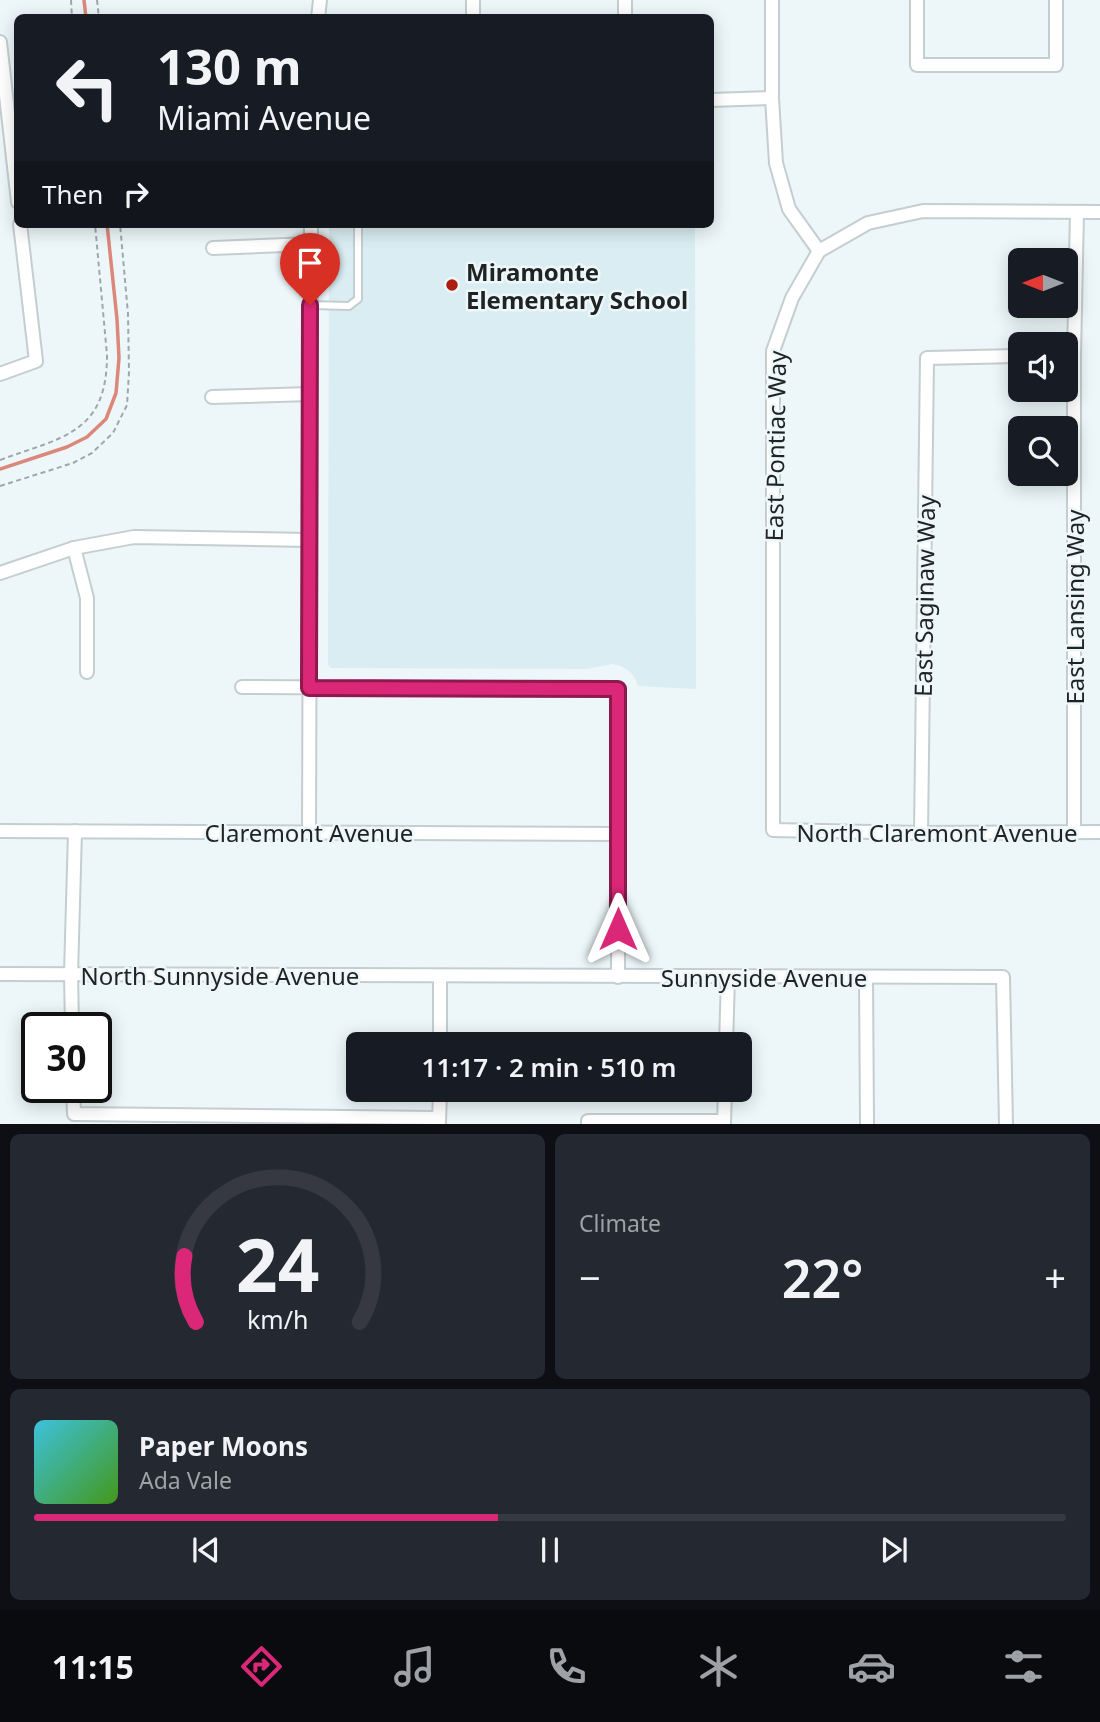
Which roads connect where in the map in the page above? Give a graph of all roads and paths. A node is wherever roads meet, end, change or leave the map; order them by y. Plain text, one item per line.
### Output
1 (772, 0) edge
2 (917, 0) edge
3 (1056, 0) edge
4 (0, 42) edge
5 (772, 98) junction
6 (714, 100) edge
7 (4, 113) edge
8 (14, 177) edge
9 (1077, 212) junction
10 (1100, 212) edge
11 (20, 228) edge
12 (95, 228) edge
13 (120, 228) edge
14 (311, 228) edge
15 (358, 228) edge
16 (310, 244) junction
17 (213, 248) dead end
18 (819, 251) junction
19 (310, 305) junction
20 (1071, 332) edge
21 (1008, 356) edge
22 (0, 374) edge
23 (310, 394) junction
24 (212, 397) dead end
25 (1070, 402) edge
26 (0, 460) edge
27 (0, 486) edge
28 (310, 540) junction
29 (74, 548) junction
30 (0, 573) edge
31 (87, 672) dead end
32 (242, 687) dead end
33 (309, 688) junction
34 (774, 830) joint
35 (0, 831) edge
36 (75, 831) junction
37 (309, 832) junction
38 (1100, 832) edge
39 (1074, 833) junction
40 (618, 834) junction
41 (921, 834) junction
42 (0, 974) edge
43 (71, 974) junction
44 (440, 976) junction
45 (618, 976) junction
46 (728, 977) junction
47 (866, 977) junction
48 (72, 1012) edge
49 (440, 1032) edge
50 (726, 1032) edge
51 (440, 1102) edge
52 (725, 1102) edge
53 (74, 1103) edge
54 (439, 1121) edge
55 (588, 1122) edge
56 (724, 1122) edge
57 (867, 1124) edge
58 (1006, 1124) edge

1 - 5 street
2 - 3 street
4 - 7 street
5 - 6 street
5 - 18 street
7 - 8 street
9 - 10 street
9 - 18 street
9 - 20 street, East Lansing Way
11 - 22 street
12 - 26 path
13 - 27 path
14 - 16 street
15 - 19 lane
16 - 17 street
16 - 19 street
18 - 34 street, East Pontiac Way
19 - 23 street
21 - 41 street, East Saginaw Way
23 - 24 street
23 - 28 street
25 - 39 street, East Lansing Way
28 - 29 street
28 - 33 street
29 - 30 street
29 - 31 street
32 - 33 street
33 - 37 street
33 - 40 street
34 - 41 street, North Claremont Avenue
35 - 36 street, Claremont Avenue
36 - 37 street, Claremont Avenue
36 - 43 street
37 - 40 street, Claremont Avenue
38 - 39 street, North Claremont Avenue
39 - 41 street, North Claremont Avenue
40 - 45 street
42 - 43 street, North Sunnyside Avenue
43 - 44 street, North Sunnyside Avenue
43 - 48 street
44 - 45 street, Sunnyside Avenue
44 - 49 street
45 - 46 street, Sunnyside Avenue
46 - 47 street, Sunnyside Avenue
46 - 50 street
47 - 57 street
47 - 58 street, Sunnyside Avenue
51 - 54 street
52 - 56 street
53 - 54 street
55 - 56 street

